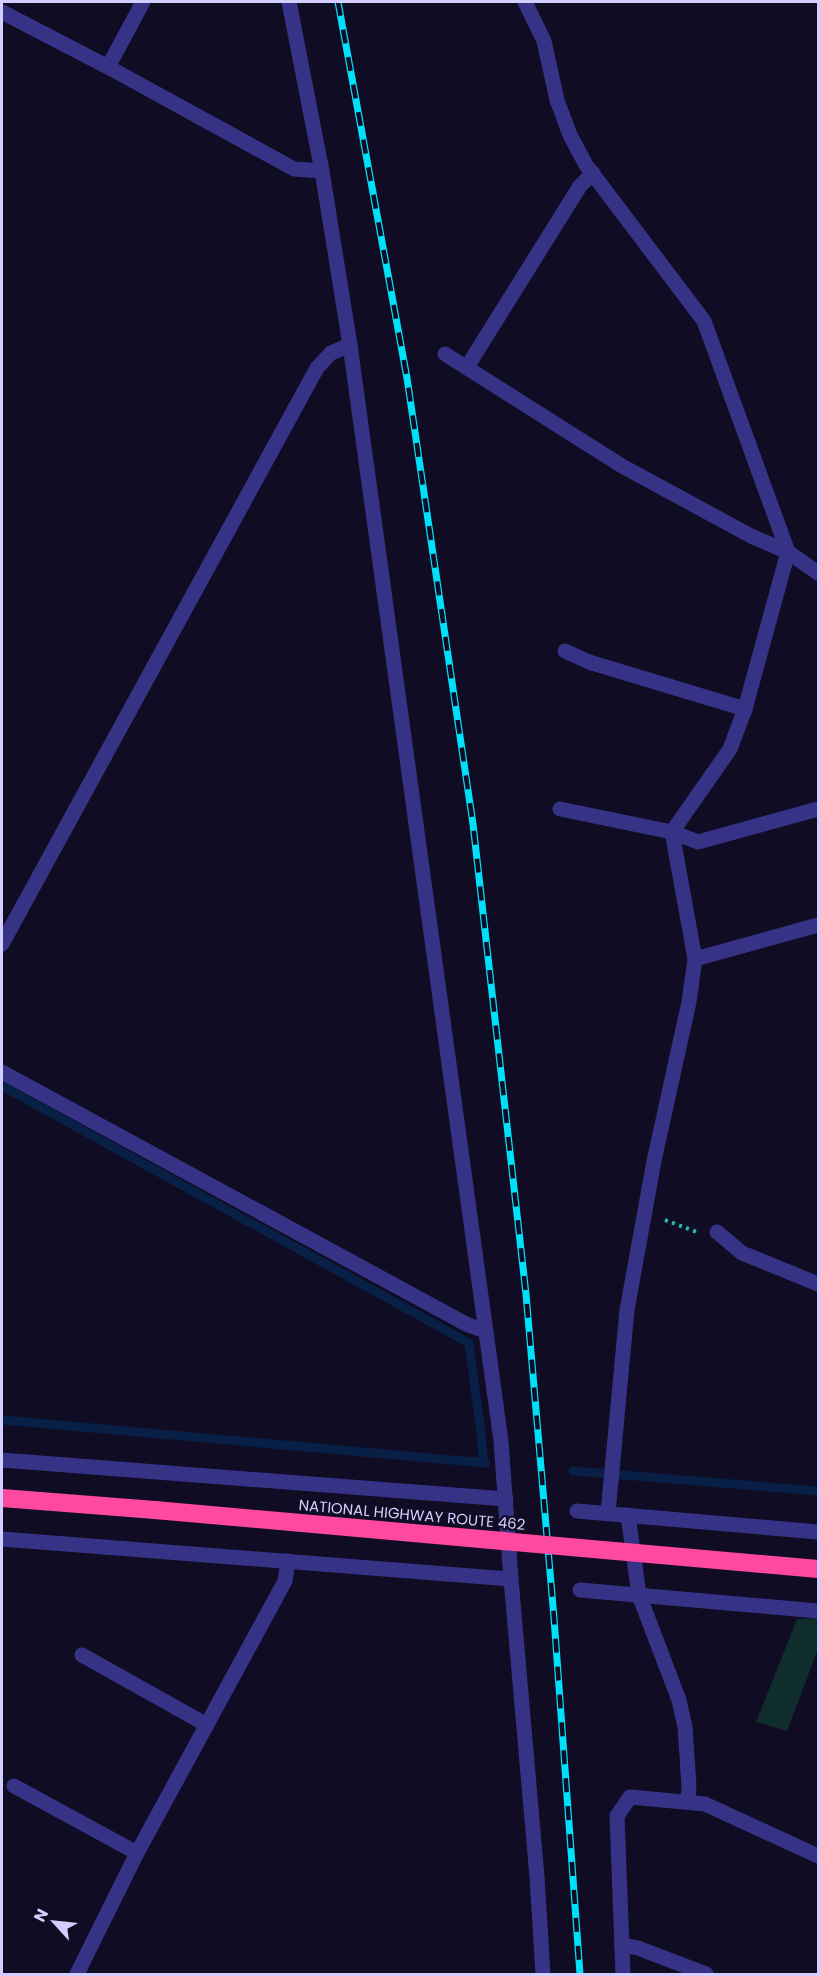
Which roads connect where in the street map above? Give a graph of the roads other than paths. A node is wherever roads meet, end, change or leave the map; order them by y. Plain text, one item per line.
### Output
1 (143, 2) edge
2 (289, 2) edge
3 (525, 2) edge
4 (2, 12) edge
5 (108, 68) junction
6 (322, 171) junction
7 (593, 174) junction
8 (350, 345) junction
9 (445, 354) dead end
10 (467, 367) junction
11 (788, 552) junction
12 (819, 573) edge
13 (565, 651) dead end
14 (745, 709) junction
15 (560, 809) dead end
16 (819, 809) edge
17 (672, 832) junction
18 (819, 926) edge
19 (2, 944) edge
20 (695, 959) junction
21 (2, 1072) edge
22 (717, 1232) road end
23 (819, 1284) edge
24 (485, 1331) junction
25 (2, 1460) edge
26 (2, 1498) edge
27 (506, 1499) junction
28 (577, 1510) dead end
29 (608, 1513) junction
30 (628, 1515) junction
31 (819, 1532) edge
32 (2, 1539) edge
33 (288, 1561) junction
34 (819, 1569) edge
35 (511, 1579) junction
36 (580, 1590) dead end
37 (639, 1595) junction
38 (819, 1611) edge
39 (82, 1655) dead end
40 (207, 1725) junction
41 (14, 1786) dead end
42 (688, 1802) junction
43 (137, 1852) junction
44 (818, 1853) edge
45 (622, 1945) junction
46 (77, 1974) edge
47 (543, 1974) edge
48 (623, 1974) edge
49 (706, 1974) edge

1 - 5 street
2 - 6 street
3 - 7 street
4 - 5 street
5 - 6 street
6 - 8 street
7 - 10 street
7 - 11 street
8 - 19 street
8 - 24 street
9 - 10 street
10 - 11 street
11 - 12 street
11 - 14 street
13 - 14 street
14 - 17 street
15 - 17 street
16 - 17 street
17 - 20 street
18 - 20 street
20 - 29 street
21 - 24 street
22 - 23 street
24 - 27 street
25 - 27 street
26 - 34 highway, NATIONAL HIGHWAY ROUTE 462, bridge
27 - 35 street
28 - 29 street
29 - 30 street
30 - 31 street
30 - 37 street
32 - 33 street
33 - 35 street
33 - 40 street
35 - 47 street
36 - 37 street
37 - 38 street
37 - 42 street
39 - 40 street
40 - 43 street
41 - 43 street
42 - 44 street
42 - 45 street
43 - 46 street
45 - 48 street
45 - 49 street

